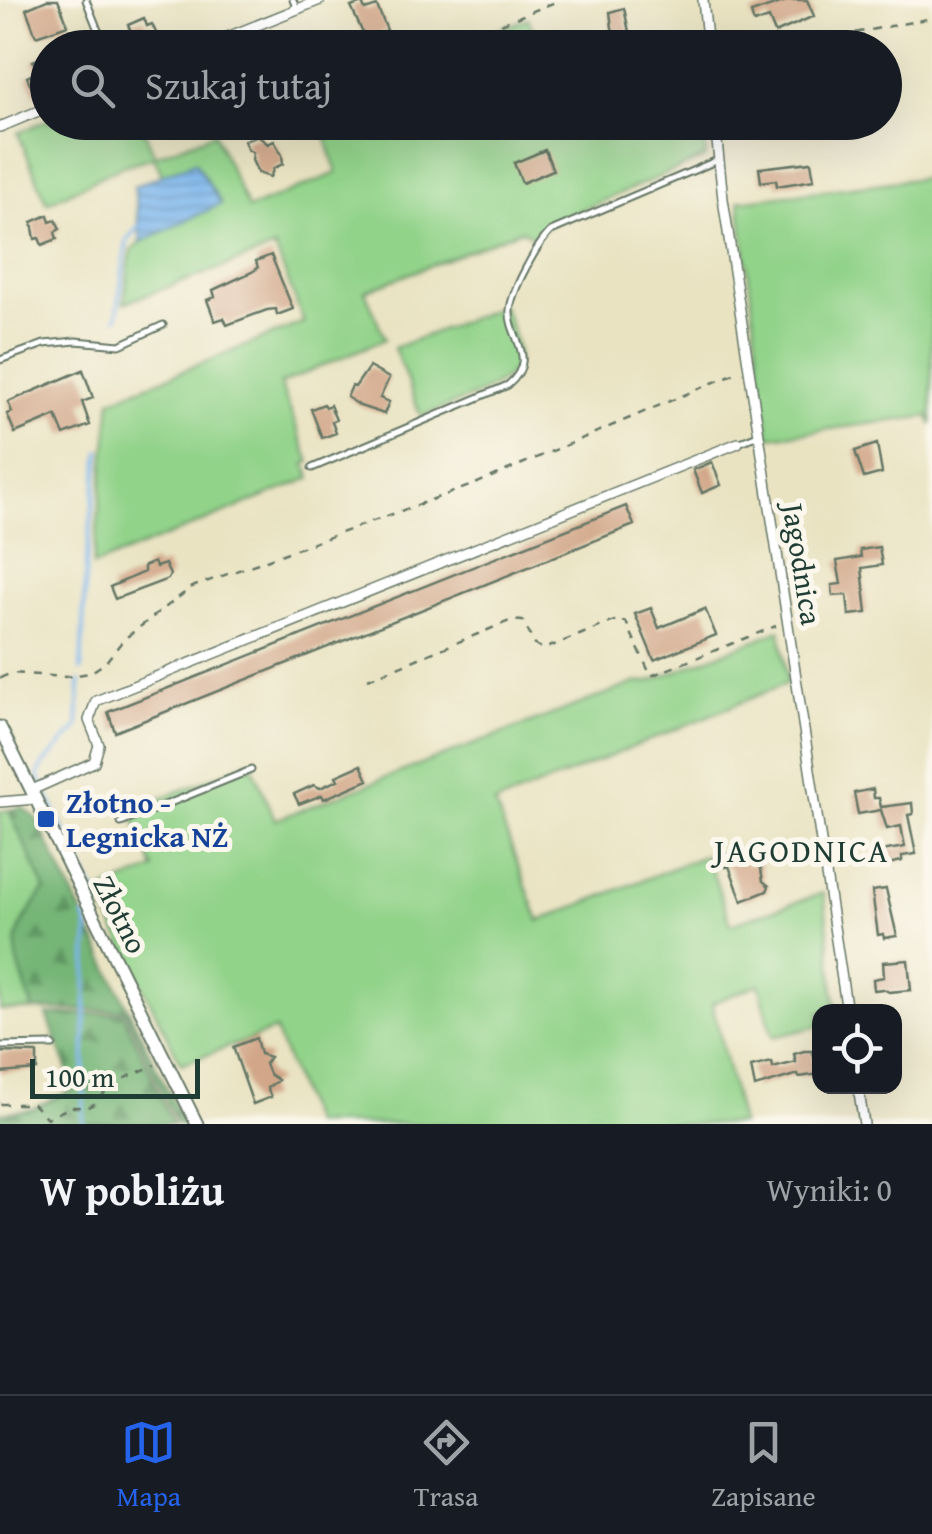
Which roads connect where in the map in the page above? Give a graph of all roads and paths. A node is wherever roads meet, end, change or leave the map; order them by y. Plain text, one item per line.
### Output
1 (86, 0) edge
2 (320, 0) edge
3 (560, 0) edge
4 (704, 0) edge
5 (295, 5) edge
6 (932, 18) edge
7 (98, 30) edge
8 (240, 30) edge
9 (486, 30) edge
10 (706, 30) edge
11 (870, 30) edge
12 (30, 114) edge
13 (0, 126) edge
14 (716, 140) edge
15 (718, 160) junction
16 (163, 324) dead end
17 (0, 360) edge
18 (748, 368) junction
19 (758, 435) junction
20 (738, 443) joint
21 (312, 468) dead end
22 (787, 621) junction
23 (0, 678) edge
24 (368, 679) dead end
25 (0, 727) edge
26 (251, 770) dead end
27 (39, 790) junction
28 (0, 802) edge
29 (121, 823) dead end
30 (846, 1004) edge
31 (53, 1045) dead end
32 (0, 1046) edge
33 (151, 1066) dead end
34 (859, 1094) edge
35 (0, 1104) edge
36 (47, 1118) junction
37 (49, 1124) edge
38 (197, 1124) edge
39 (864, 1124) edge

1 - 7 lane
2 - 5 street
3 - 9 path
4 - 10 street
5 - 8 street
6 - 11 path
12 - 13 street
14 - 15 street, Jagodnica
15 - 18 street, Jagodnica
15 - 21 lane
16 - 17 lane
18 - 19 street, Jagodnica
18 - 23 path
19 - 20 lane
19 - 22 street, Jagodnica
20 - 27 street
22 - 24 path
22 - 30 street, Jagodnica
25 - 27 street, Złotno
26 - 29 lane
27 - 28 street
27 - 38 street, Złotno
31 - 32 lane
33 - 36 path
34 - 39 street
35 - 36 path
36 - 37 path

